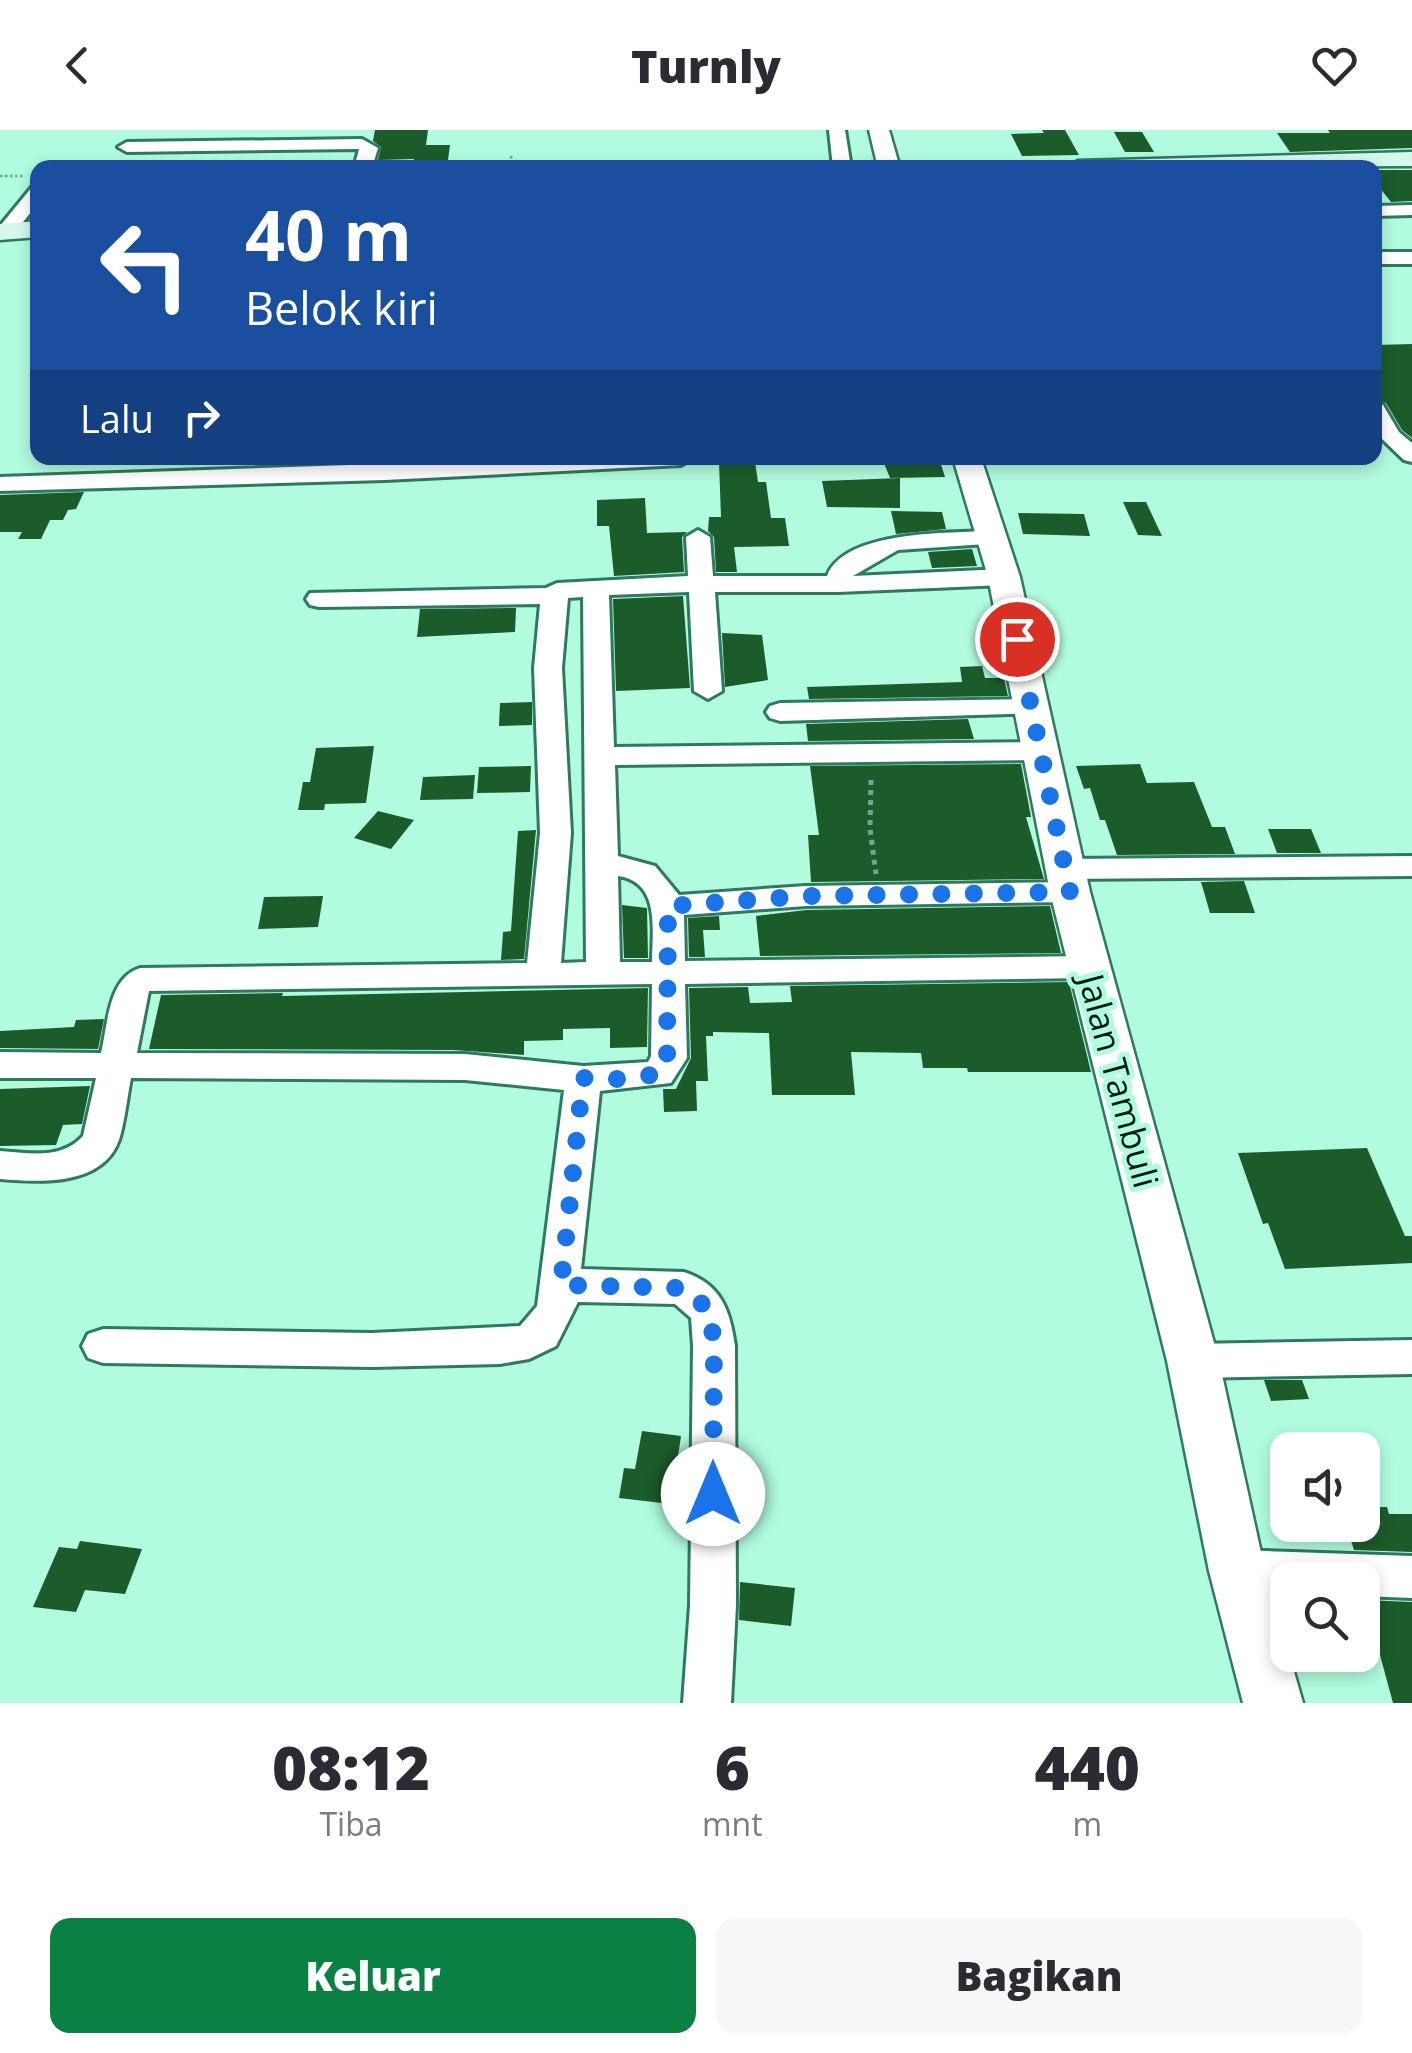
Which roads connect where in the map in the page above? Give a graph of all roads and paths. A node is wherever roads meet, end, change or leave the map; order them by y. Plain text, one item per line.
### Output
1 (837, 130) edge
2 (879, 130) edge
3 (148, 140) dead end
4 (127, 147) junction
5 (511, 156) dead end
6 (1412, 159) edge
7 (122, 160) edge
8 (366, 160) edge
9 (512, 160) edge
10 (841, 160) edge
11 (887, 160) edge
12 (1382, 160) edge
13 (0, 176) edge
14 (30, 183) edge
15 (30, 192) edge
16 (1412, 210) edge
17 (1382, 211) edge
18 (30, 230) edge
19 (3, 232) edge
20 (1382, 258) edge
21 (1412, 258) edge
22 (1382, 422) edge
23 (1412, 454) edge
24 (147, 465) edge
25 (505, 465) edge
26 (969, 465) edge
27 (138, 482) junction
28 (0, 484) edge
29 (698, 537) dead end
30 (998, 557) junction
31 (704, 584) junction
32 (838, 584) junction
33 (596, 588) junction
34 (555, 596) junction
35 (320, 599) dead end
36 (708, 691) dead end
37 (1032, 708) junction
38 (780, 712) dead end
39 (1041, 750) junction
40 (602, 756) junction
41 (871, 780) dead end
42 (604, 865) junction
43 (1412, 866) edge
44 (1067, 881) junction
45 (883, 896) junction
46 (668, 906) junction
47 (1089, 968) junction
48 (670, 972) junction
49 (603, 973) junction
50 (543, 974) junction
51 (0, 1064) edge
52 (116, 1065) junction
53 (583, 1078) junction
54 (0, 1165) edge
55 (561, 1285) junction
56 (104, 1346) dead end
57 (1412, 1356) edge
58 (1193, 1361) junction
59 (1237, 1572) junction
60 (1412, 1577) edge
61 (707, 1703) edge
62 (1273, 1703) edge

1 - 10 street
2 - 11 street
3 - 4 street
4 - 7 street
4 - 8 street
5 - 9 path
6 - 12 main road
13 - 14 path
15 - 19 street
16 - 17 street
18 - 19 main road
20 - 21 street
22 - 23 street
24 - 27 street
25 - 27 street
26 - 30 street, Jalan Tambuli
27 - 28 street
29 - 31 street
30 - 32 street
30 - 32 street
30 - 37 street, Jalan Tambuli
31 - 32 street
31 - 33 street
31 - 36 street
33 - 34 street
33 - 40 street
34 - 35 street
34 - 50 street
37 - 38 street
37 - 39 street, Jalan Tambuli
39 - 40 street
39 - 44 street, Jalan Tambuli
40 - 42 street
41 - 45 path
42 - 46 street
42 - 49 street
43 - 44 street
44 - 45 street
44 - 47 street, Jalan Tambuli
45 - 46 street
46 - 48 street
47 - 48 street
47 - 58 street, Jalan Tambuli
48 - 49 street
48 - 53 street
49 - 50 street
50 - 52 street
51 - 52 street
52 - 53 street
52 - 54 street
53 - 55 street
55 - 56 street
55 - 61 street
57 - 58 street
58 - 59 street, Jalan Tambuli
59 - 60 street
59 - 62 street, Jalan Tambuli

